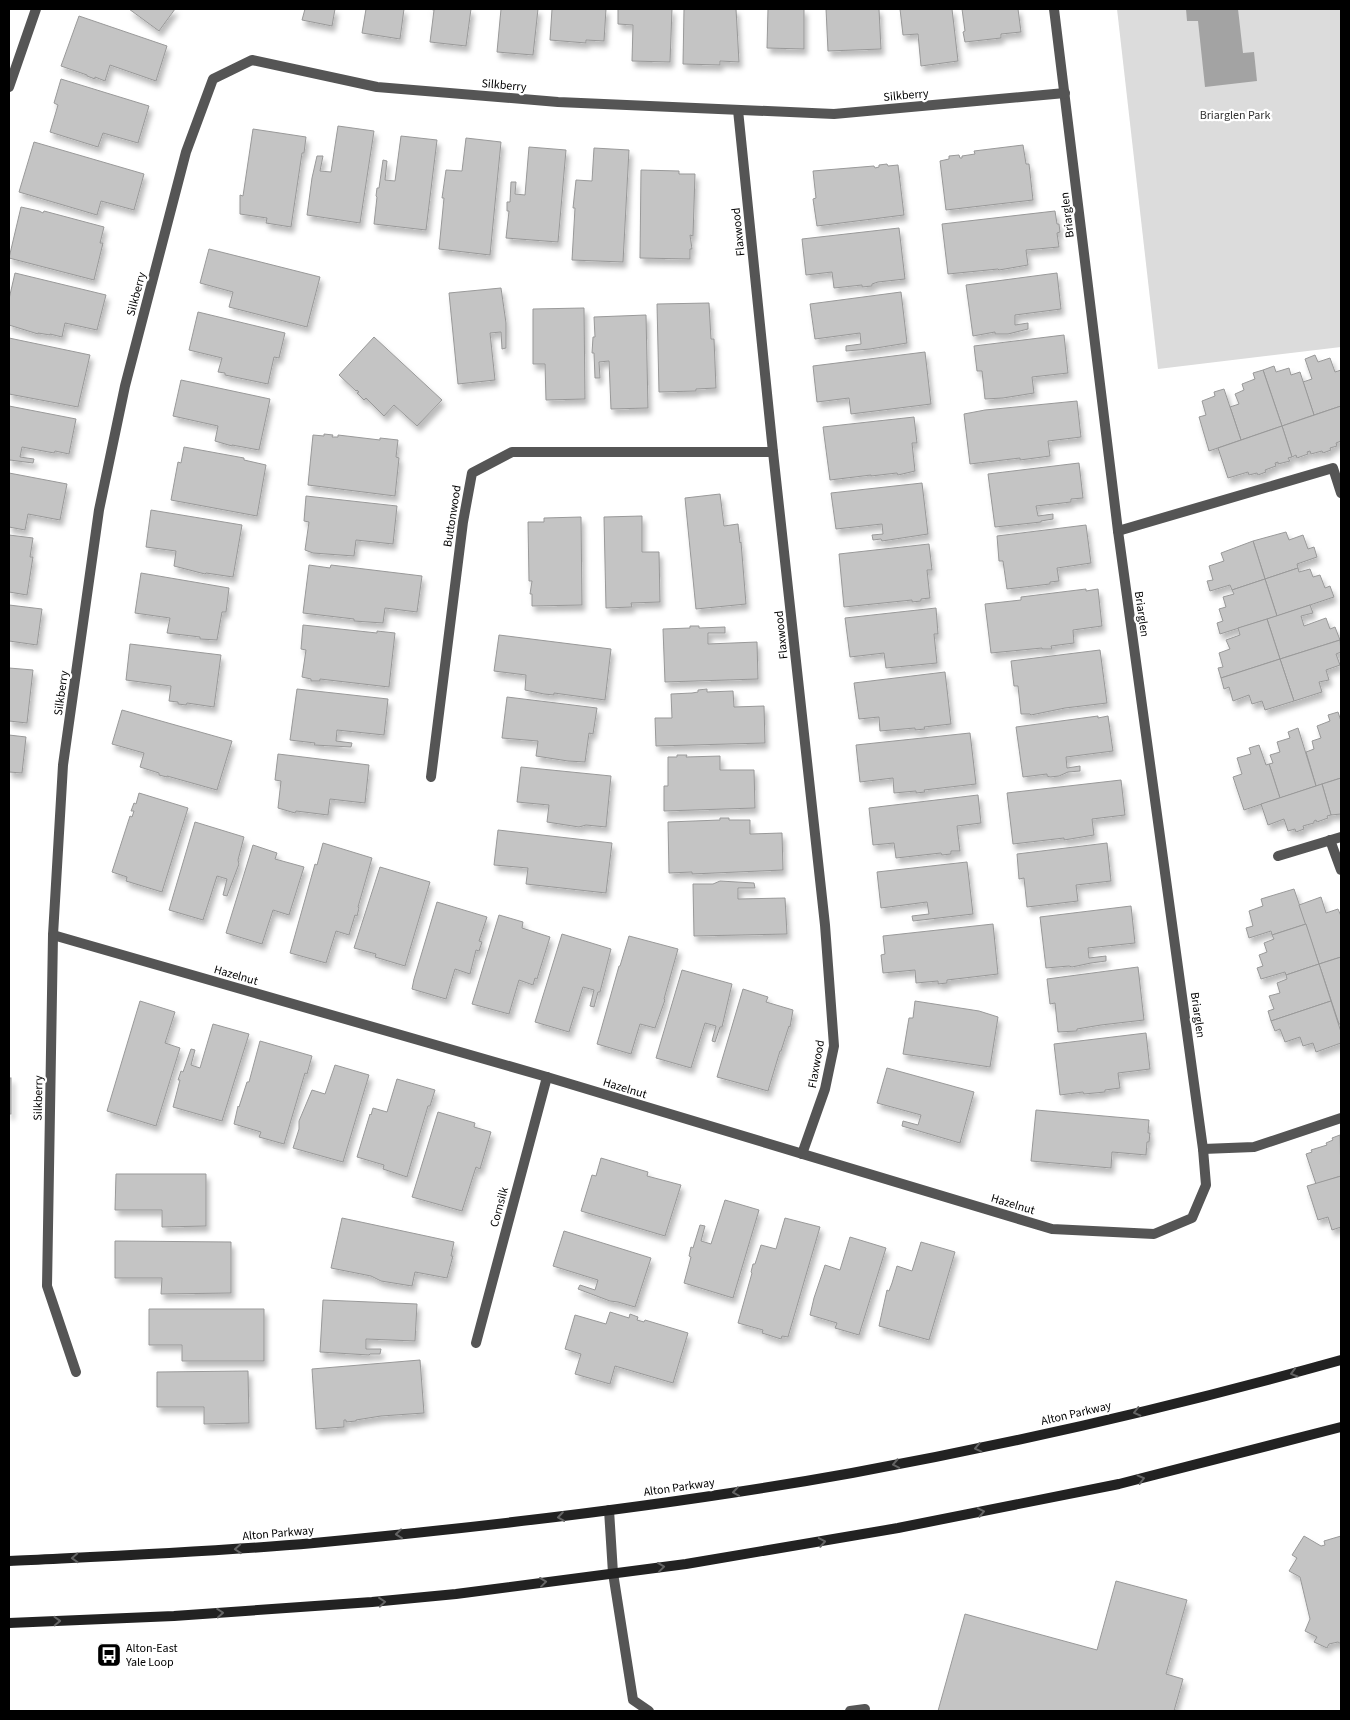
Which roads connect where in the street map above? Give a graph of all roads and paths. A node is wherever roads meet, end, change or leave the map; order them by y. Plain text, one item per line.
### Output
1 (36, 9) edge
2 (1054, 9) edge
3 (9, 87) edge
4 (1065, 93) junction
5 (738, 110) junction
6 (773, 452) junction
7 (1337, 467) edge
8 (1341, 493) edge
9 (1118, 531) junction
10 (431, 777) dead end
11 (1341, 837) edge
12 (1330, 840) junction
13 (1278, 856) dead end
14 (1341, 870) edge
15 (53, 935) junction
16 (547, 1077) junction
17 (1341, 1118) edge
18 (1203, 1149) junction
19 (802, 1154) junction
20 (1192, 1218) joint
21 (476, 1343) dead end
22 (1341, 1360) edge
23 (76, 1372) dead end
24 (1341, 1427) edge
25 (609, 1510) junction
26 (9, 1561) edge
27 (613, 1573) junction
28 (9, 1623) edge
29 (865, 1709) dead end
30 (649, 1711) edge
31 (850, 1711) edge

1 - 3 street
2 - 4 street, Briarglen
4 - 5 street, Silkberry
4 - 9 street, Briarglen
5 - 6 street, Flaxwood
5 - 15 street, Silkberry
6 - 10 street, Buttonwood
6 - 19 street, Flaxwood
7 - 8 street
7 - 9 street
9 - 18 street, Briarglen
11 - 12 street
12 - 13 street
12 - 14 street
15 - 16 street, Hazelnut
15 - 23 street, Silkberry
16 - 19 street, Hazelnut
16 - 21 street, Cornsilk
17 - 18 street
18 - 20 street, Briarglen
19 - 20 street, Hazelnut
22 -> 25 main road, Alton Parkway
27 -> 24 main road
25 -> 26 main road, Alton Parkway
25 - 27 street
28 -> 27 main road
27 - 30 street
29 - 31 street

